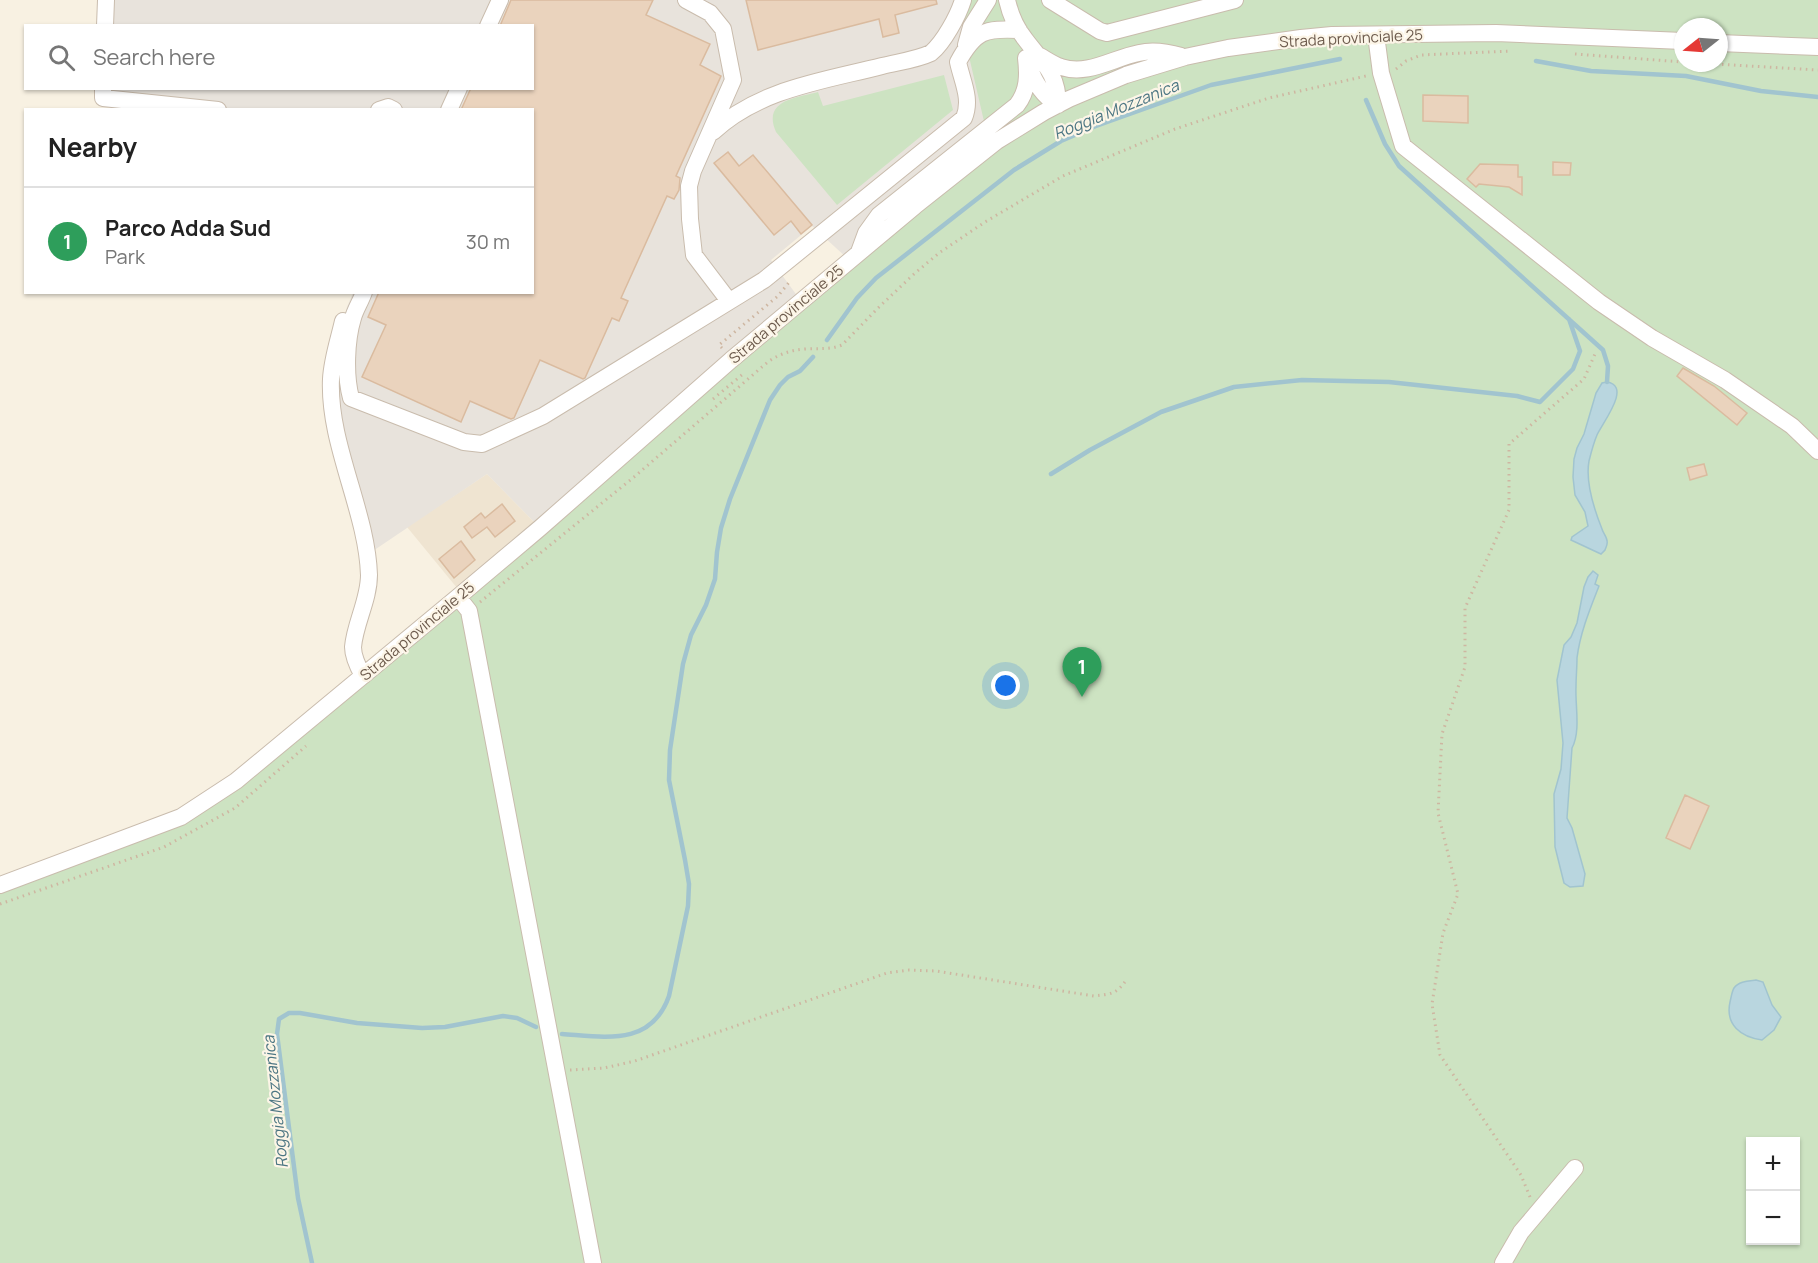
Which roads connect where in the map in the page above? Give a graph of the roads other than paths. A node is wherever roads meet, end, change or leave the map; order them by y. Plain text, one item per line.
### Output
1 (106, 0) edge
2 (500, 0) edge
3 (686, 0) edge
4 (963, 0) edge
5 (988, 0) edge
6 (1007, 0) edge
7 (1050, 0) edge
8 (1235, 0) edge
9 (105, 24) edge
10 (489, 24) edge
11 (1019, 30) junction
12 (1376, 35) junction
13 (1674, 41) edge
14 (1728, 43) edge
15 (966, 47) junction
16 (1818, 47) edge
17 (1033, 57) junction
18 (1185, 57) junction
19 (103, 90) edge
20 (458, 90) edge
21 (1058, 105) junction
22 (199, 108) edge
23 (450, 108) edge
24 (708, 137) junction
25 (858, 255) junction
26 (352, 294) edge
27 (363, 294) edge
28 (729, 301) junction
29 (1818, 451) edge
30 (464, 604) junction
31 (363, 676) junction
32 (0, 885) edge
33 (1575, 1168) dead end
34 (593, 1263) edge
35 (1503, 1263) edge

1 - 9 street
2 - 10 street
3 - 24 street
4 - 24 street
5 - 15 street
6 - 11 street
7 - 8 street
11 - 15 street
11 - 17 street
12 - 13 street, Strada provinciale 25
12 - 18 street, Strada provinciale 25
12 - 29 street
14 - 16 street
15 - 28 street
17 - 18 street
17 - 21 street
17 - 25 street
18 - 21 street, Strada provinciale 25
19 - 22 street
20 - 23 street
21 - 25 street, Strada provinciale 25
24 - 28 street
25 - 30 street, Strada provinciale 25
26 - 31 street
27 - 28 street
30 - 31 street, Strada provinciale 25
30 - 34 street
31 - 32 street, Strada provinciale 25
33 - 35 street

